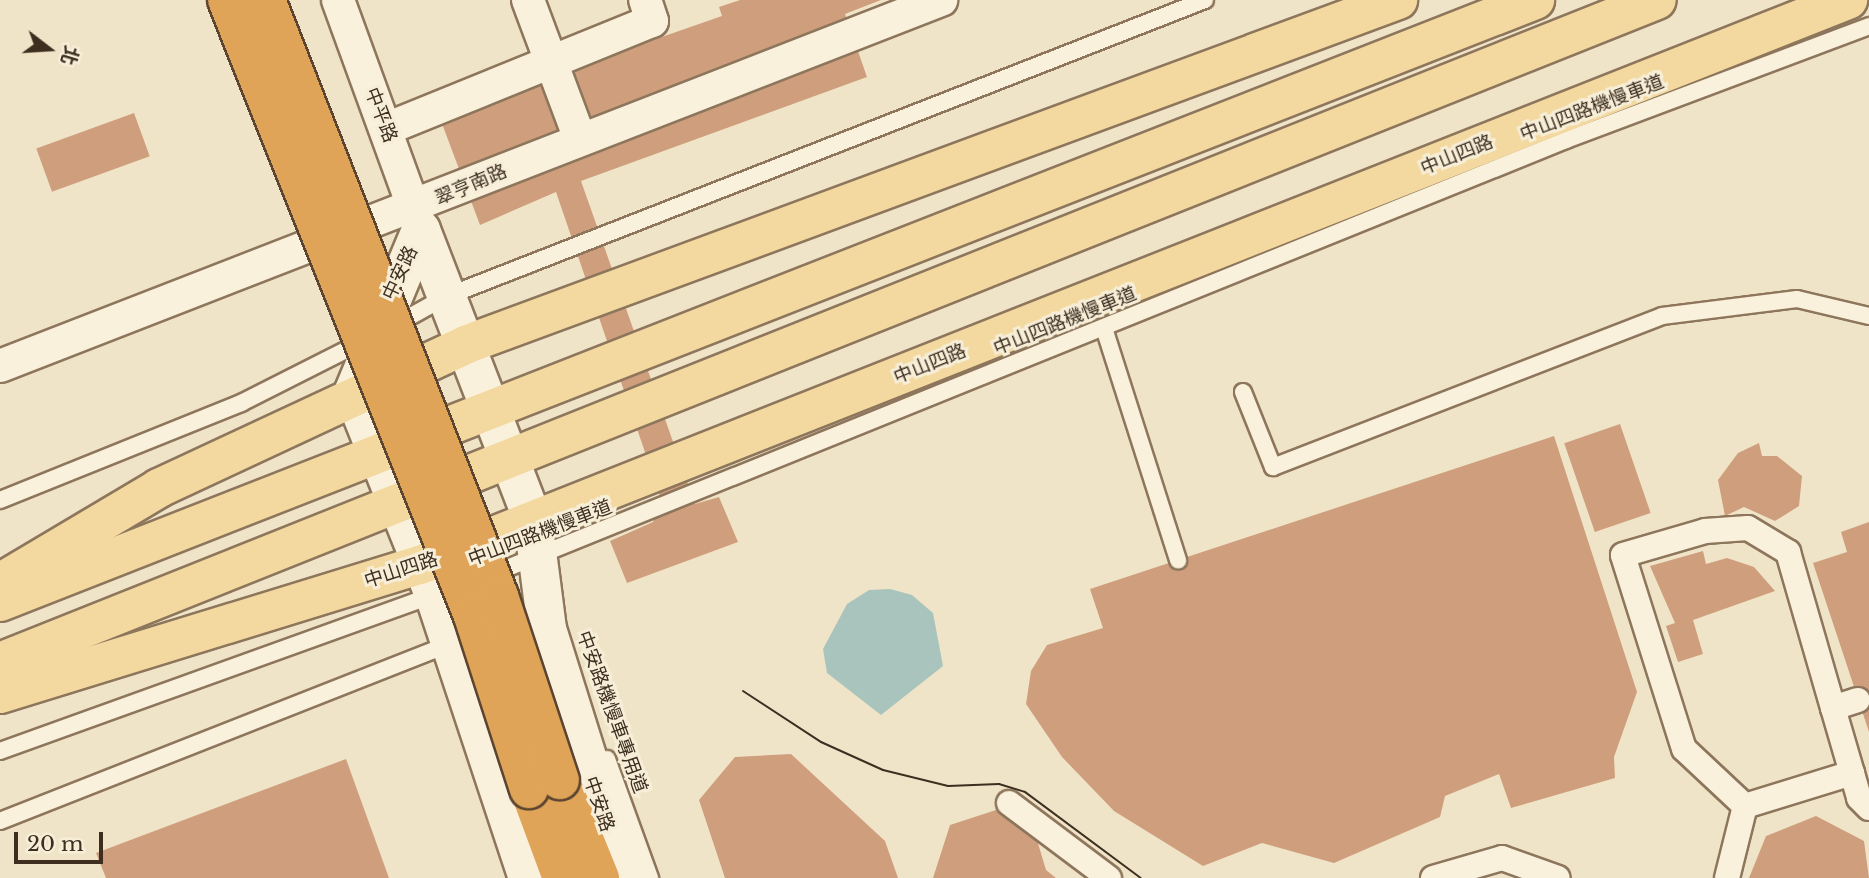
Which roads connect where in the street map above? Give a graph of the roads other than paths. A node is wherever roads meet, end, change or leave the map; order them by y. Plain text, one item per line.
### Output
1 (227, 0) edge
2 (266, 0) edge
3 (338, 0) edge
4 (528, 0) edge
5 (941, 0) edge
6 (1205, 0) edge
7 (1398, 0) edge
8 (1535, 0) edge
9 (1657, 0) edge
10 (1848, 0) edge
11 (648, 10) edge
12 (1869, 26) edge
13 (552, 63) junction
14 (386, 129) junction
15 (580, 139) junction
16 (419, 219) junction
17 (445, 298) junction
18 (1869, 316) edge
19 (1104, 328) junction
20 (371, 337) junction
21 (466, 345) junction
22 (0, 366) edge
23 (1243, 392) dead end
24 (353, 393) junction
25 (489, 408) junction
26 (376, 456) junction
27 (509, 460) junction
28 (0, 500) edge
29 (396, 505) junction
30 (533, 521) junction
31 (1178, 560) dead end
32 (534, 561) junction
33 (427, 580) junction
34 (0, 583) edge
35 (0, 602) edge
36 (450, 644) junction
37 (0, 662) edge
38 (0, 694) edge
39 (1858, 700) dead end
40 (1833, 708) junction
41 (0, 751) edge
42 (1852, 773) junction
43 (544, 784) junction
44 (1009, 803) dead end
45 (1745, 806) junction
46 (1869, 808) edge
47 (0, 821) edge
48 (527, 878) edge
49 (560, 878) edge
50 (594, 878) edge
51 (600, 878) edge
52 (625, 878) edge
53 (650, 878) edge
54 (1109, 878) edge
55 (1433, 878) edge
56 (1558, 878) edge
57 (1727, 878) edge

1 - 43 highway, bridge
2 - 43 highway, bridge
3 - 14 street, 中平路
4 - 13 street
5 - 15 street, 翠亨南路
6 - 17 lane
7 - 21 main road
8 - 25 main road
9 - 27 main road
10 - 30 main road, 中山四路
11 - 13 street
12 - 19 lane, 中山四路機慢車道
13 - 14 street
13 - 15 street
14 - 16 street, 中平路
15 - 16 street, 翠亨南路
16 - 17 street, 中安路
16 - 20 street, 中安路
16 - 22 street, 翠亨南路
17 - 20 lane
17 - 21 street, 中安路
18 - 23 lane
19 - 31 lane
19 - 32 lane, 中山四路機慢車道
20 - 24 street, 中安路
20 - 28 lane
21 - 24 main road
21 - 25 street, 中安路
24 - 26 street
24 - 34 main road
25 - 26 main road
25 - 27 street, 中安路
26 - 29 street
26 - 35 main road
27 - 29 main road
27 - 30 street, 中安路
29 - 33 street
29 - 37 main road
30 - 32 street, 中安路
30 - 33 main road, 中山四路
32 - 33 lane, 中山四路機慢車道
32 - 52 street, 中安路
32 - 53 lane, 中安路機慢車專用道
33 - 36 street
33 - 38 main road, 中山四路
33 - 41 lane, 中山四路機慢車道
36 - 47 lane
36 - 48 street
39 - 40 street
40 - 42 street
40 - 45 street
42 - 45 street
42 - 46 street
43 - 49 highway
43 - 50 highway
43 - 51 highway
44 - 54 street
45 - 57 street
55 - 56 street

